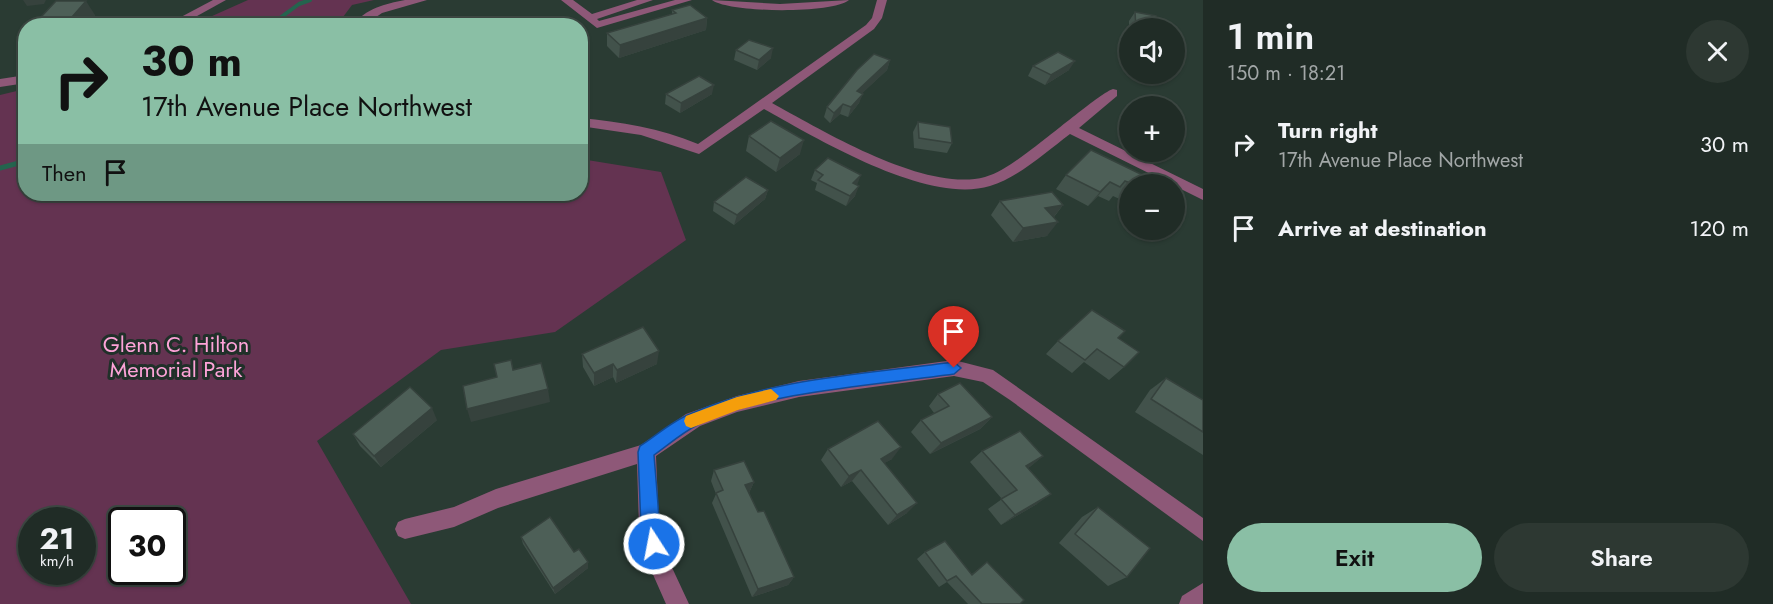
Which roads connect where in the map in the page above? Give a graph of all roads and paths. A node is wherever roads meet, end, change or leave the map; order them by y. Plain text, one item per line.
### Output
1 (221, 0) edge
2 (422, 0) edge
3 (566, 0) edge
4 (648, 0) edge
5 (687, 0) edge
6 (717, 0) edge
7 (844, 0) edge
8 (882, 0) edge
9 (186, 18) edge
10 (363, 18) edge
11 (590, 18) junction
12 (18, 80) edge
13 (0, 83) edge
14 (1113, 93) dead end
15 (764, 105) junction
16 (588, 123) edge
17 (1069, 128) junction
18 (1203, 195) edge
19 (646, 452) junction
20 (405, 529) dead end
21 (1203, 531) edge
22 (1203, 594) edge
23 (678, 604) edge
24 (1190, 604) edge

1 - 9 street
2 - 10 street
3 - 11 street
4 - 11 street
5 - 11 street
6 - 7 street
8 - 15 street
12 - 13 street
14 - 17 street
15 - 16 street
15 - 17 street
17 - 18 street
19 - 20 street
19 - 21 street
19 - 23 street
22 - 24 street

